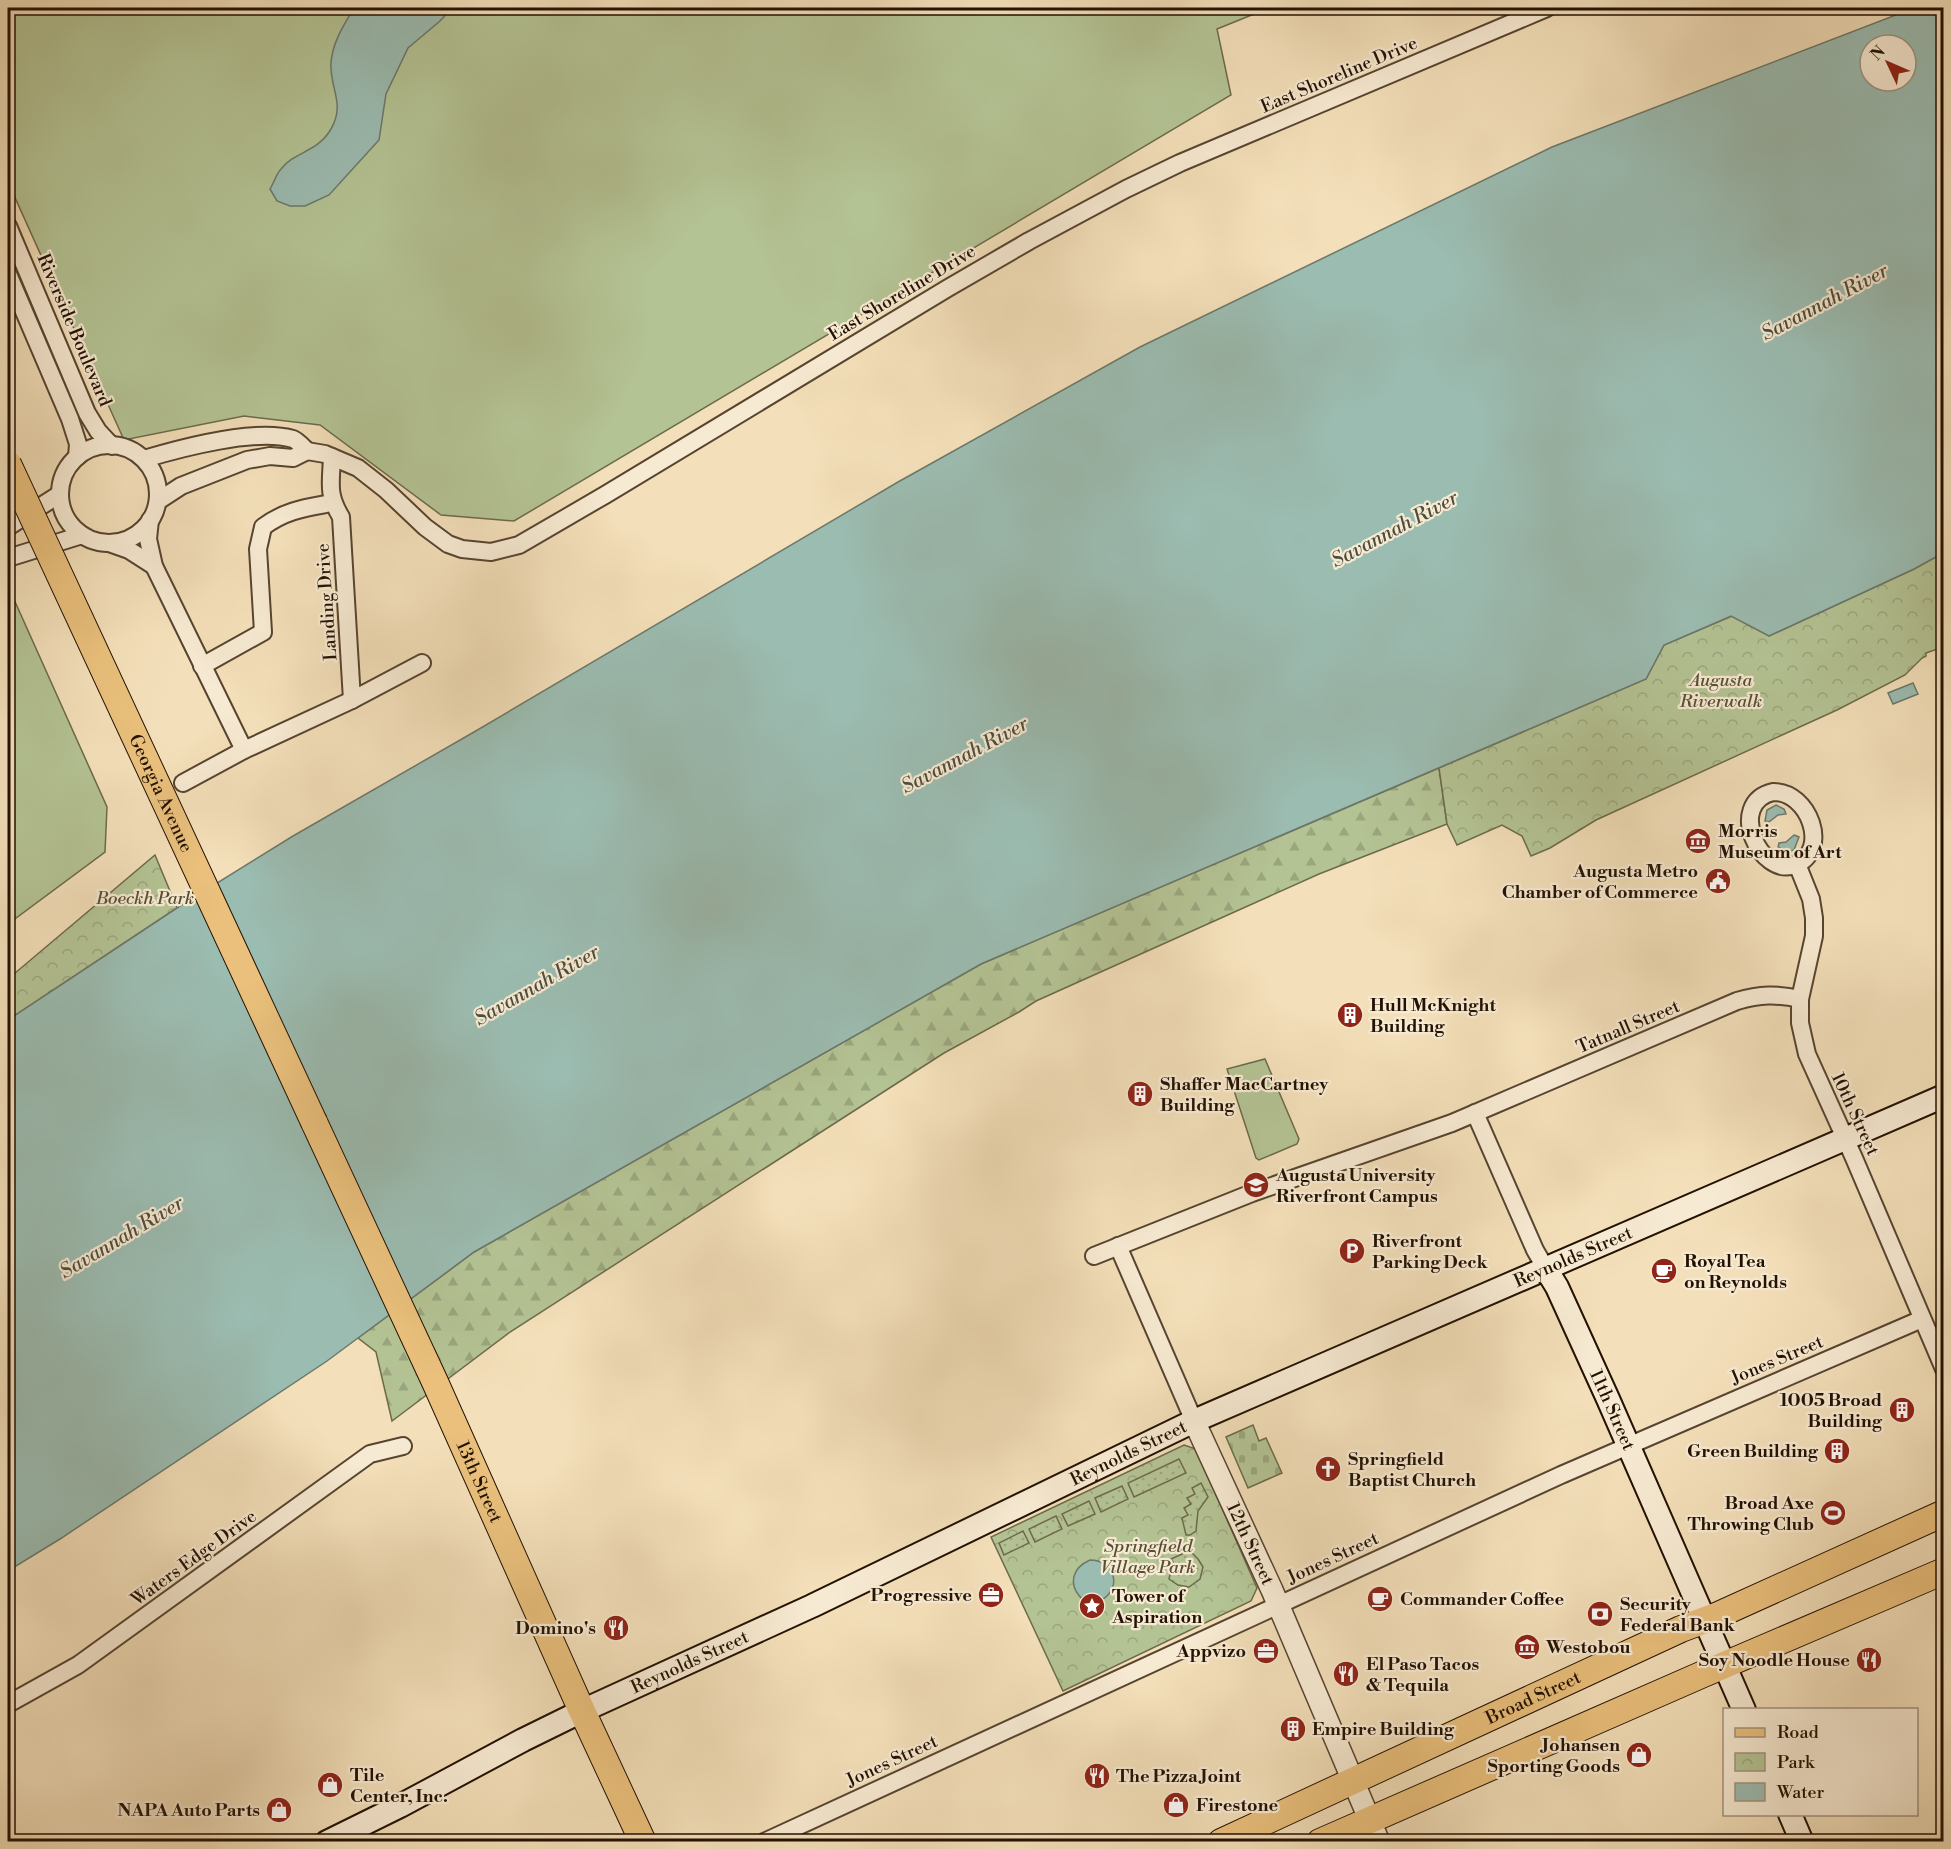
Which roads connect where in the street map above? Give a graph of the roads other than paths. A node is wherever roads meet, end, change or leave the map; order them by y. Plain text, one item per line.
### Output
1 (1547, 8) edge
2 (8, 225) edge
3 (8, 274) edge
4 (112, 446) junction
5 (307, 451) junction
6 (77, 457) junction
7 (332, 457) junction
8 (144, 459) junction
9 (8, 464) edge
10 (60, 494) junction
11 (158, 501) junction
12 (332, 503) junction
13 (150, 520) junction
14 (8, 527) edge
15 (82, 535) junction
16 (109, 543) junction
17 (8, 558) edge
18 (154, 567) junction
19 (422, 663) dead end
20 (202, 666) junction
21 (352, 700) junction
22 (244, 750) junction
23 (183, 783) dead end
24 (1797, 864) junction
25 (1800, 999) junction
26 (1944, 1096) edge
27 (1475, 1113) junction
28 (314, 1122) joint
29 (1844, 1138) junction
30 (1118, 1246) junction
31 (1094, 1256) dead end
32 (1546, 1269) junction
33 (1922, 1319) junction
34 (1944, 1369) edge
35 (1194, 1421) junction
36 (1627, 1445) junction
37 (403, 1446) dead end
38 (1944, 1513) edge
39 (1944, 1571) edge
40 (1278, 1605) junction
41 (1705, 1620) junction
42 (1725, 1664) junction
43 (8, 1704) edge
44 (1743, 1708) edge
45 (582, 1711) junction
46 (1353, 1781) junction
47 (1790, 1816) edge
48 (1374, 1830) edge
49 (327, 1842) edge
50 (643, 1842) edge
51 (765, 1842) edge
52 (1221, 1842) edge
53 (1320, 1842) edge
54 (1802, 1842) edge

1 - 7 street, East Shoreline Drive
2 - 4 street, Riverside Boulevard
3 - 6 street
4 - 6 street
4 - 8 street
5 - 7 street, East Shoreline Drive
5 - 8 street
5 - 11 street
6 - 10 street
7 - 12 street, Landing Drive
8 - 11 street
9 - 28 main road, Georgia Avenue, bridge
10 - 14 street
10 - 15 street
11 - 13 street
12 - 20 street
12 - 21 street, Landing Drive
13 - 16 street
13 - 18 street
15 - 16 street
15 - 17 street
16 - 18 street
18 - 20 street
19 - 21 street
20 - 22 street
21 - 22 street
22 - 23 street
24 - 24 street
24 - 25 street, 10th Street
25 - 27 street, Tatnall Street
25 - 29 street, 10th Street
26 - 29 main road, Reynolds Street
27 - 30 street, Tatnall Street
27 - 32 street, 11th Street
28 - 45 main road, 13th Street
29 - 32 main road, Reynolds Street
29 - 33 street, 10th Street
30 - 31 street, Tatnall Street
30 - 35 street, 12th Street
32 - 35 main road, Reynolds Street
32 - 36 main road, 11th Street
33 - 34 street, 10th Street
33 - 36 street, Jones Street
35 - 40 street, 12th Street
35 - 45 main road, Reynolds Street
36 - 40 street, Jones Street
36 - 41 main road, 11th Street
37 - 43 street, Waters Edge Drive
38 - 41 main road, Broad Street
39 - 42 main road
40 - 46 street, 12th Street
40 - 51 street, Jones Street
41 - 42 main road, 11th Street
41 - 46 main road, Broad Street
42 - 44 main road, 11th Street
42 - 48 main road
45 - 49 main road, Reynolds Street
45 - 50 main road, 13th Street
46 - 48 street, 12th Street
46 - 52 main road, Broad Street
47 - 54 main road
48 - 53 main road

